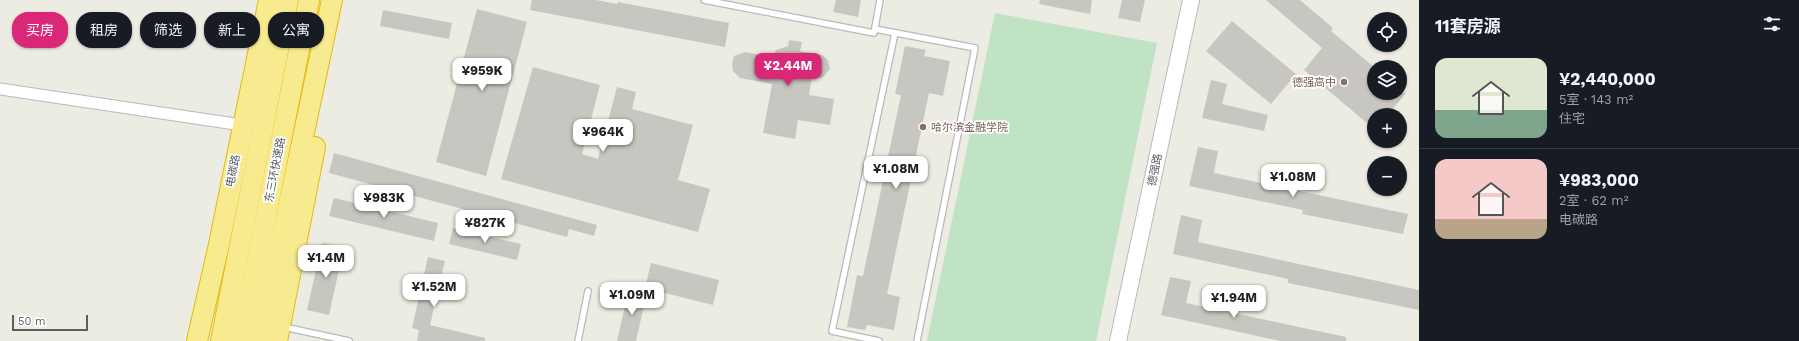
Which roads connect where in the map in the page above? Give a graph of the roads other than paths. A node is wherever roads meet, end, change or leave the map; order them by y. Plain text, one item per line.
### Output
1 (269, 0) edge
2 (278, 0) edge
3 (288, 0) edge
4 (309, 0) edge
5 (332, 0) edge
6 (344, 0) edge
7 (704, 0) edge
8 (880, 0) edge
9 (1184, 0) edge
10 (1192, 0) edge
11 (874, 29) junction
12 (896, 33) junction
13 (0, 89) edge
14 (242, 124) junction
15 (588, 291) dead end
16 (278, 333) edge
17 (197, 341) edge
18 (209, 341) edge
19 (221, 341) edge
20 (240, 341) edge
21 (260, 341) edge
22 (349, 341) edge
23 (578, 341) edge
24 (879, 341) edge
25 (917, 341) edge
26 (1111, 341) edge
27 (1118, 341) edge

1 - 14 highway, 电碳路
2 - 18 highway
3 - 19 highway, 东三环快速路
4 - 20 highway, 东三环快速路
5 - 21 highway
6 - 16 highway
7 - 11 lane
8 - 11 lane
9 - 26 street, 德强路
10 - 27 street, 德强路
11 - 12 lane
12 - 24 lane
12 - 25 lane
13 - 14 street
14 - 17 highway, 电碳路
15 - 23 lane
16 - 22 lane

